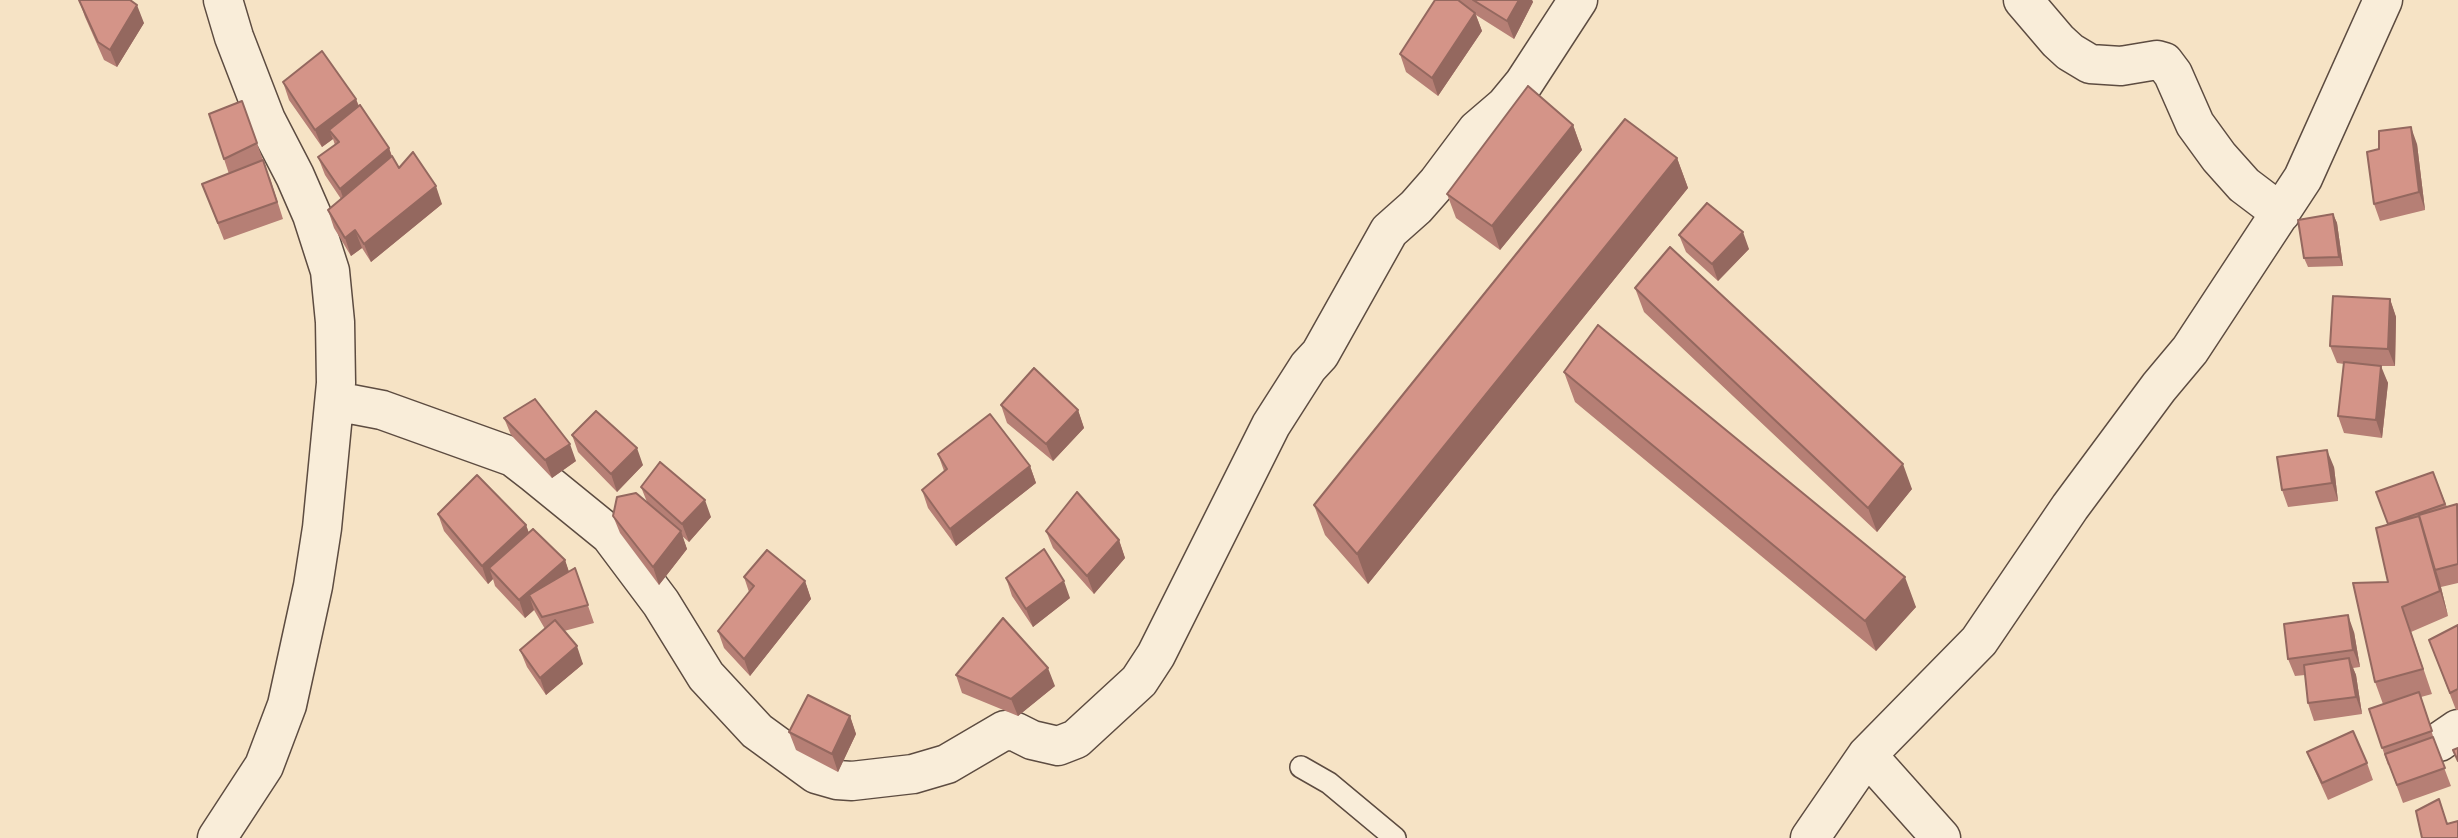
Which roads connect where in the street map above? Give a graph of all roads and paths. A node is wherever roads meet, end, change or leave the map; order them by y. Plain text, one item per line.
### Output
1 (223, 0) edge
2 (1578, 0) edge
3 (2022, 0) edge
4 (2384, 0) edge
5 (2281, 213) junction
6 (335, 401) junction
7 (1867, 755) junction
8 (1301, 767) dead end
9 (217, 838) edge
10 (1395, 838) edge
11 (1810, 838) edge
12 (1941, 838) edge

1 - 6 street
2 - 6 street
3 - 5 street
4 - 5 street
5 - 7 street
6 - 9 street
7 - 11 street
7 - 12 street
8 - 10 lane

